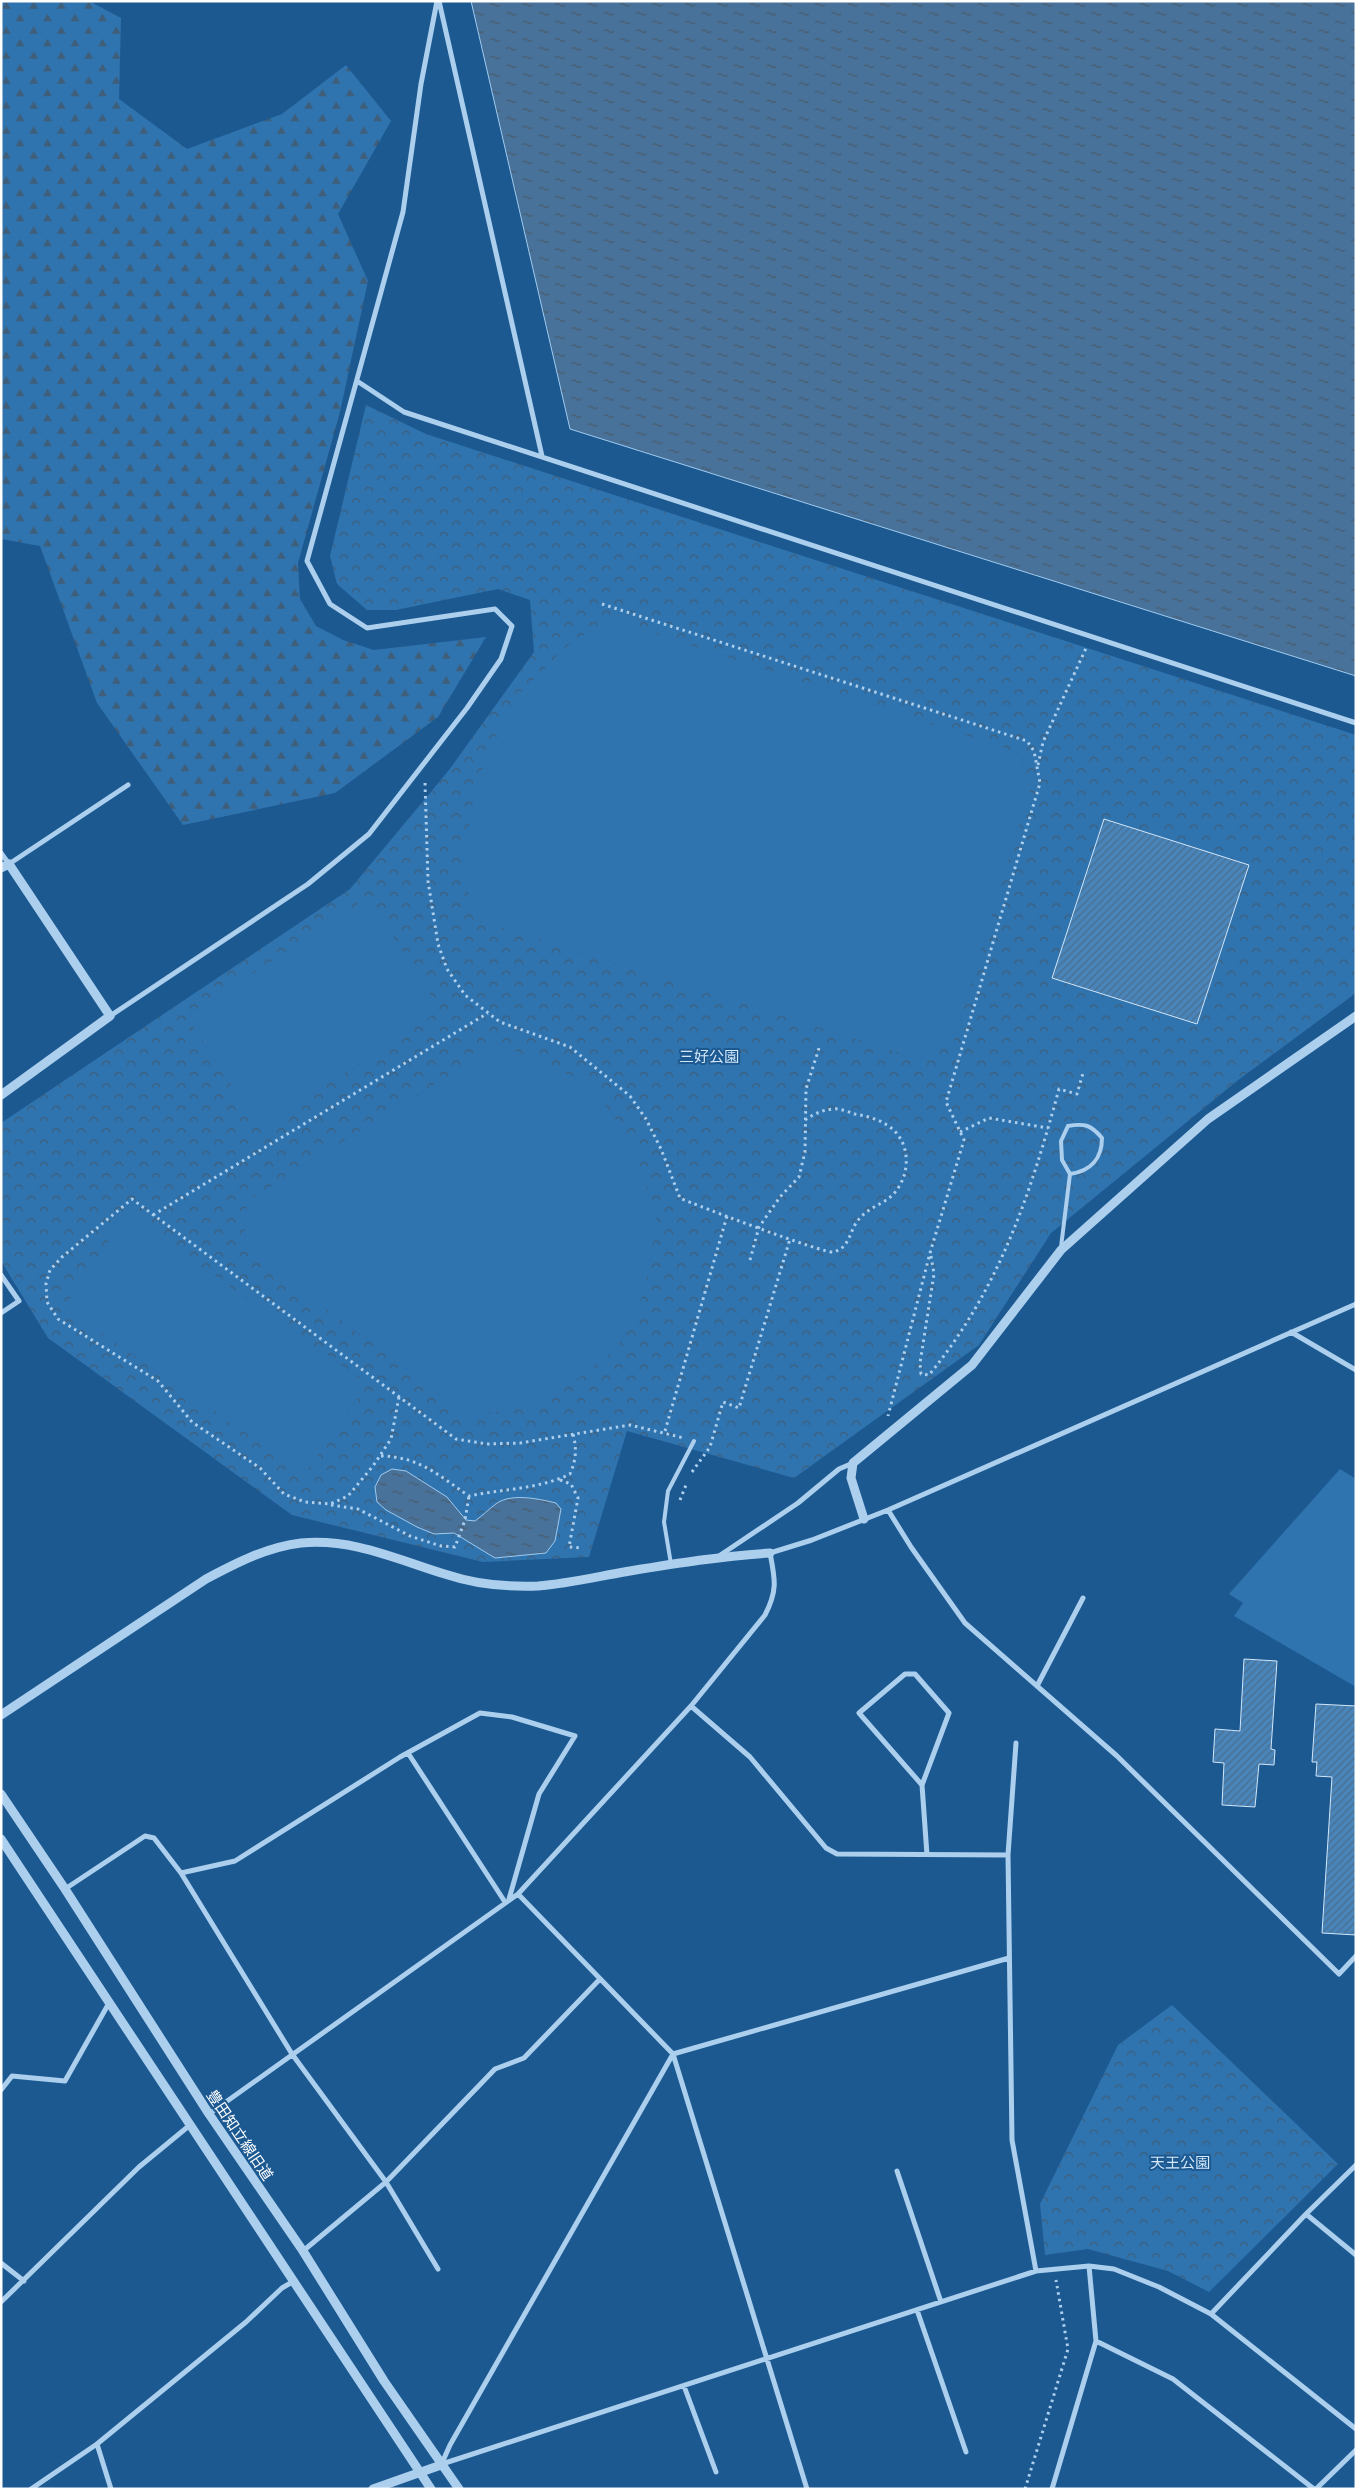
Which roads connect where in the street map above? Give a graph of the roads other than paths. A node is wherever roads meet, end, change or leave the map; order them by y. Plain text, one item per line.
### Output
1 (438, 1) edge
2 (357, 382) junction
3 (542, 456) junction
4 (1356, 723) edge
5 (128, 785) dead end
6 (1, 853) edge
7 (5, 866) edge
8 (110, 1016) junction
9 (1356, 1016) edge
10 (1, 1095) edge
11 (1070, 1174) junction
12 (1061, 1250) junction
13 (1, 1275) edge
14 (1356, 1304) edge
15 (1, 1313) edge
16 (1291, 1332) junction
17 (1356, 1370) edge
18 (694, 1441) road end
19 (853, 1463) junction
20 (888, 1510) junction
21 (864, 1519) junction
22 (770, 1553) junction
23 (719, 1556) junction
24 (671, 1564) junction
25 (1083, 1598) dead end
26 (1036, 1686) junction
27 (691, 1706) junction
28 (1, 1715) edge
29 (1016, 1743) dead end
30 (408, 1753) junction
31 (922, 1785) junction
32 (1, 1794) edge
33 (1, 1839) edge
34 (927, 1855) junction
35 (1008, 1855) junction
36 (181, 1873) junction
37 (65, 1889) junction
38 (518, 1894) junction
39 (507, 1901) junction
40 (1356, 1956) edge
41 (1009, 1958) junction
42 (600, 1979) junction
43 (109, 2002) junction
44 (292, 2054) junction
45 (673, 2054) junction
46 (1, 2090) edge
47 (209, 2114) junction
48 (191, 2125) junction
49 (1356, 2165) edge
50 (897, 2171) dead end
51 (386, 2182) junction
52 (1306, 2214) junction
53 (303, 2251) junction
54 (1356, 2255) edge
55 (1, 2263) edge
56 (1089, 2266) junction
57 (438, 2269) dead end
58 (1036, 2271) junction
59 (294, 2280) junction
60 (24, 2281) junction
61 (1, 2302) edge
62 (940, 2302) junction
63 (917, 2310) junction
64 (1211, 2314) junction
65 (1096, 2341) junction
66 (766, 2359) junction
67 (684, 2386) junction
68 (1356, 2429) edge
69 (97, 2444) junction
70 (1356, 2450) edge
71 (966, 2452) dead end
72 (441, 2464) junction
73 (421, 2471) junction
74 (716, 2472) dead end
75 (31, 2489) edge
76 (111, 2489) edge
77 (373, 2489) edge
78 (431, 2489) edge
79 (459, 2489) edge
80 (807, 2489) edge
81 (1052, 2489) edge
82 (1315, 2489) edge

1 - 2 street
1 - 3 street
2 - 3 street
2 - 8 street
3 - 4 street
5 - 7 street
6 - 7 street
7 - 8 street
8 - 10 street
9 - 12 street
11 - 11 lane
11 - 12 lane
12 - 19 street
13 - 15 street
14 - 16 street
16 - 17 street
16 - 20 street
18 - 24 lane
19 - 21 street
19 - 23 street
20 - 21 street
20 - 26 street
21 - 22 street
22 - 23 street
22 - 27 street
23 - 24 street
24 - 28 street
25 - 26 street
26 - 40 street
27 - 34 street
27 - 38 street
29 - 35 street
30 - 36 street
30 - 39 street
30 - 39 street
31 - 31 street
31 - 34 street
32 - 37 street, 豊田知立線旧道
33 - 43 street
34 - 35 street
35 - 41 street
36 - 37 street
36 - 44 street
37 - 47 street, 豊田知立線旧道
38 - 39 street
38 - 42 street
39 - 44 street
41 - 45 street
41 - 58 street
42 - 45 street
42 - 51 street
43 - 46 street
43 - 48 street
44 - 47 street
44 - 51 street
45 - 66 street
45 - 72 street
47 - 53 street, 豊田知立線旧道
48 - 59 street
48 - 60 street
49 - 52 street
50 - 62 street
51 - 53 street
51 - 57 street
52 - 54 street
52 - 64 street
53 - 72 street, 豊田知立線旧道
55 - 60 street
56 - 58 street
56 - 64 street
56 - 65 street
58 - 62 street
59 - 69 street
59 - 73 street
60 - 61 street
62 - 63 street
63 - 66 street
63 - 71 street
64 - 68 street
65 - 81 street
65 - 82 street
66 - 67 street
66 - 80 street
67 - 72 street
67 - 74 street
69 - 75 street
69 - 76 street
70 - 82 street
72 - 73 street
72 - 79 street, 豊田知立線旧道
73 - 77 street
73 - 78 street

